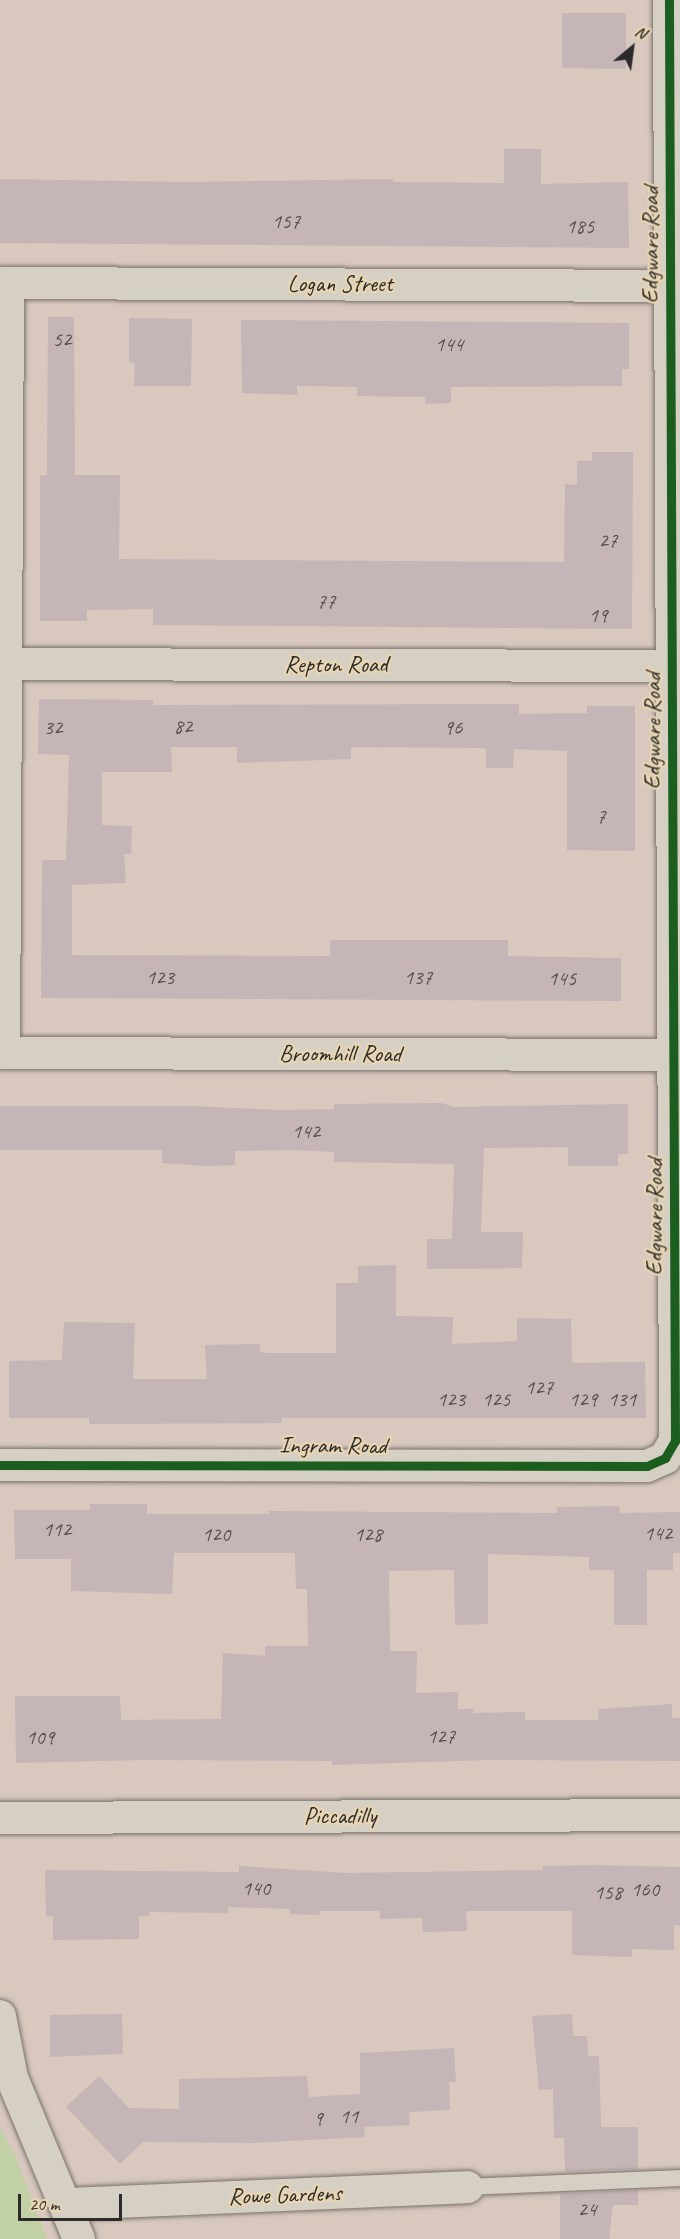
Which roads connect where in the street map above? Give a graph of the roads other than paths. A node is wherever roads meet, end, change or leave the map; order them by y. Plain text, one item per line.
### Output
1 (669, 0) edge
2 (4, 283) edge
3 (675, 286) edge
4 (3, 664) edge
5 (672, 666) junction
6 (2, 1053) edge
7 (677, 1054) edge
8 (672, 1461) edge
9 (0, 1465) edge
10 (680, 1815) edge
11 (0, 1818) edge
12 (0, 2016) edge
13 (680, 2178) edge
14 (468, 2187) joint
15 (67, 2204) junction
16 (79, 2239) edge

1 - 3 street, Edgware Road
2 - 3 street, Logan Street
2 - 4 street
3 - 5 street, Edgware Road
4 - 5 street, Repton Road
4 - 6 street
5 - 7 street, Edgware Road
6 - 7 street, Broomhill Road
7 - 8 street, Edgware Road
8 - 9 street, Ingram Road
10 - 11 street, Piccadilly
12 - 15 street
13 - 14 lane
14 - 15 street, Rowe Gardens
15 - 16 street

